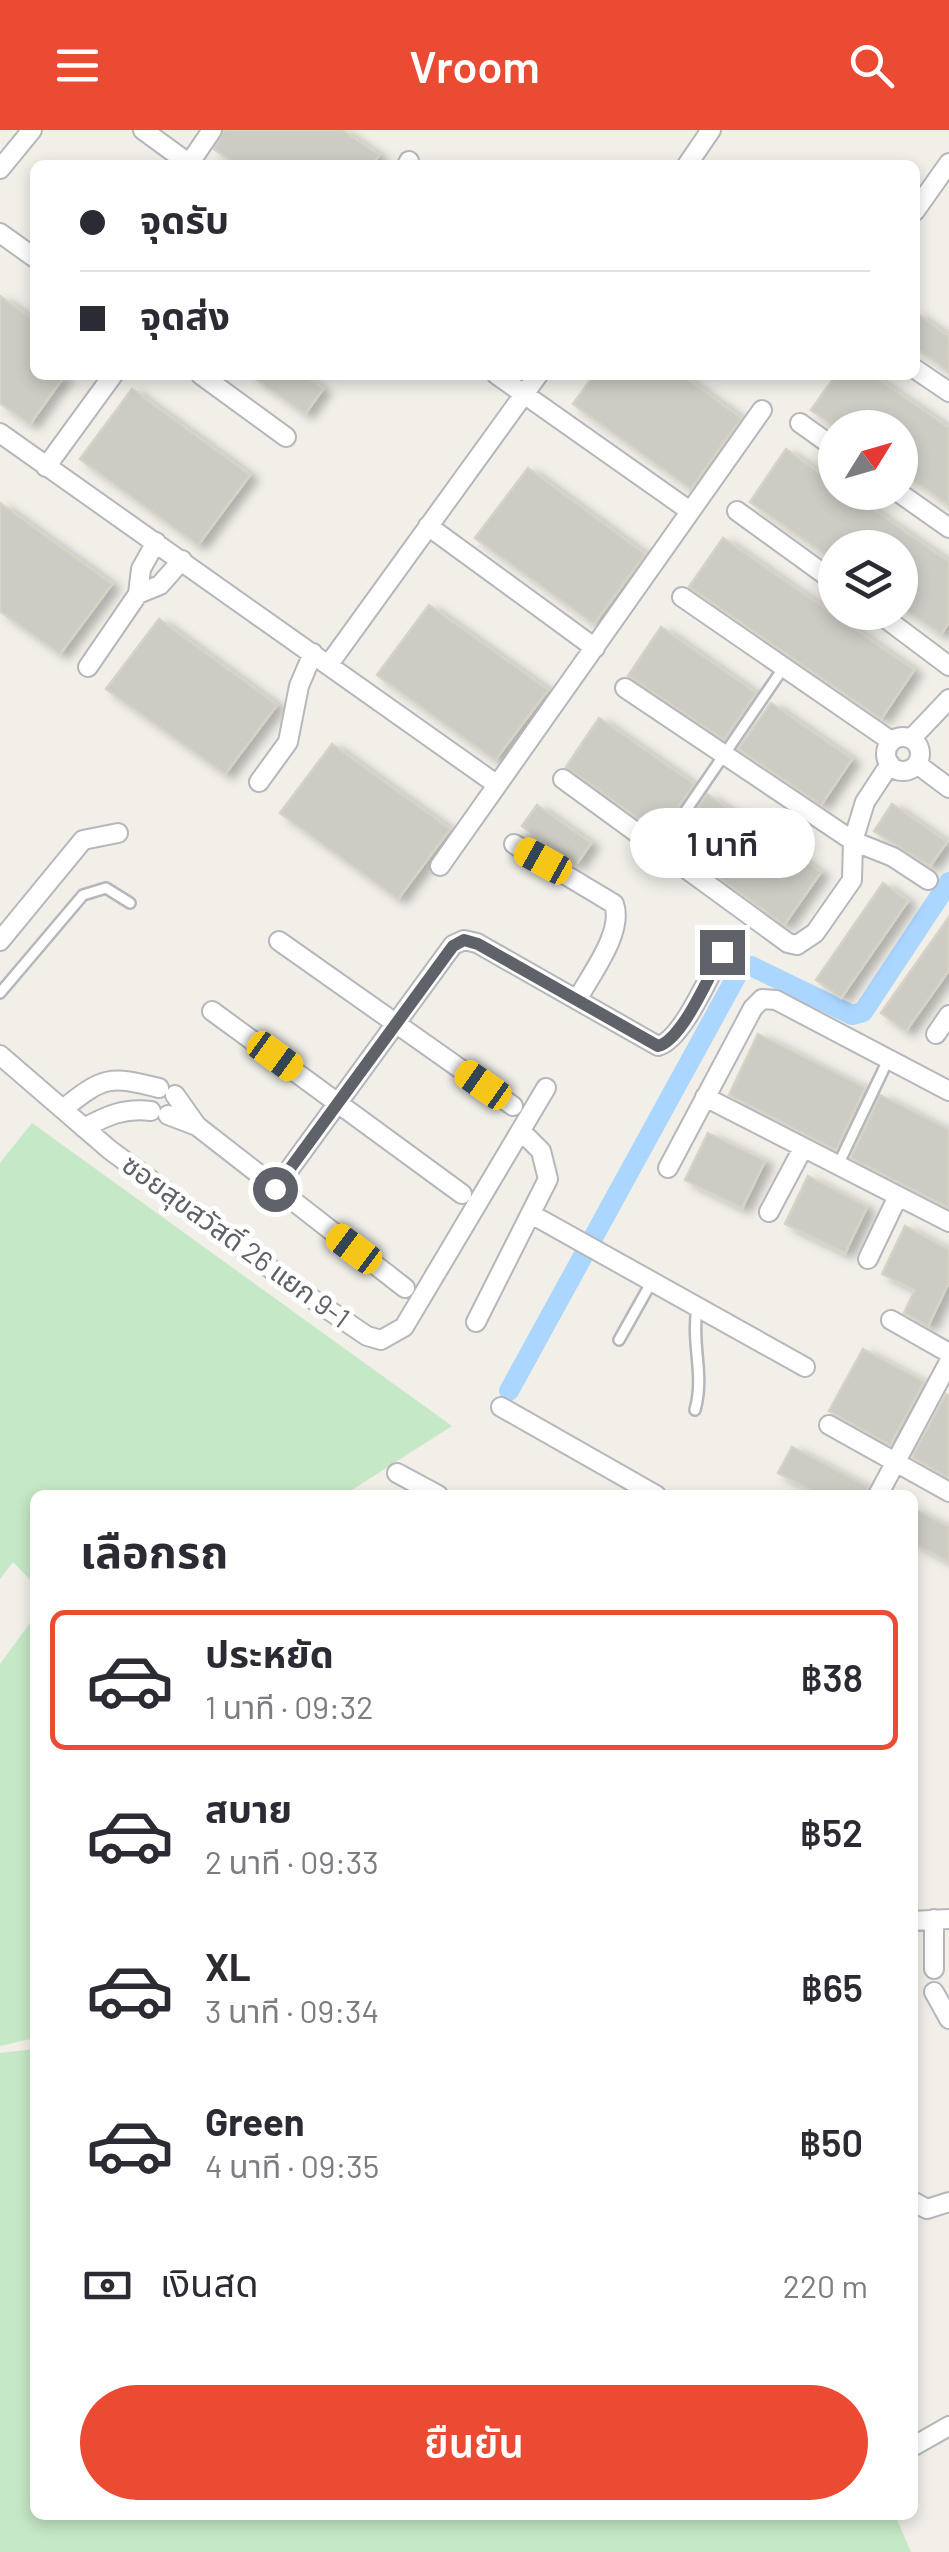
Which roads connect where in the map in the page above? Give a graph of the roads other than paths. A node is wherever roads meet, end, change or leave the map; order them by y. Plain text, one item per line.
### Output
1 (32, 130) edge
2 (144, 130) edge
3 (212, 130) edge
4 (711, 130) edge
5 (185, 160) edge
6 (193, 160) edge
7 (690, 160) edge
8 (949, 163) edge
9 (0, 169) edge
10 (920, 204) edge
11 (0, 234) edge
12 (30, 255) edge
13 (920, 372) edge
14 (109, 380) edge
15 (207, 380) edge
16 (504, 380) edge
17 (535, 380) edge
18 (949, 392) edge
19 (525, 394) junction
20 (762, 410) dead end
21 (800, 423) dead end
22 (818, 436) edge
23 (286, 437) dead end
24 (6, 438) edge
25 (0, 458) edge
26 (46, 466) junction
27 (918, 506) edge
28 (737, 511) dead end
29 (690, 512) junction
30 (428, 526) junction
31 (949, 528) edge
32 (156, 542) junction
33 (182, 560) junction
34 (818, 570) edge
35 (138, 594) junction
36 (682, 597) dead end
37 (901, 630) edge
38 (594, 648) junction
39 (313, 653) junction
40 (329, 664) junction
41 (949, 666) edge
42 (88, 667) dead end
43 (784, 667) junction
44 (625, 688) dead end
45 (949, 699) edge
46 (912, 740) junction
47 (891, 741) junction
48 (724, 758) junction
49 (890, 764) junction
50 (917, 764) junction
51 (562, 779) dead end
52 (260, 782) dead end
53 (496, 784) junction
54 (949, 788) edge
55 (118, 834) dead end
56 (853, 841) junction
57 (514, 844) dead end
58 (660, 850) junction
59 (440, 866) dead end
60 (928, 880) dead end
61 (130, 903) dead end
62 (0, 941) edge
63 (279, 941) dead end
64 (722, 952) dead end
65 (0, 993) edge
66 (578, 1000) junction
67 (212, 1011) dead end
68 (949, 1015) edge
69 (394, 1024) junction
70 (936, 1034) dead end
71 (0, 1055) edge
72 (888, 1060) junction
73 (133, 1081) junction
74 (546, 1088) dead end
75 (949, 1090) edge
76 (705, 1097) junction
77 (337, 1102) junction
78 (512, 1106) dead end
79 (131, 1108) junction
80 (63, 1109) junction
81 (197, 1126) junction
82 (84, 1128) junction
83 (520, 1131) junction
84 (803, 1148) junction
85 (838, 1166) junction
86 (668, 1168) dead end
87 (275, 1189) junction
88 (462, 1194) dead end
89 (898, 1196) junction
90 (769, 1212) dead end
91 (531, 1214) junction
92 (949, 1222) edge
93 (868, 1259) dead end
94 (651, 1282) junction
95 (405, 1288) dead end
96 (697, 1306) junction
97 (891, 1320) dead end
98 (476, 1322) dead end
99 (619, 1340) dead end
100 (949, 1353) edge
101 (949, 1362) edge
102 (805, 1367) dead end
103 (502, 1407) dead end
104 (695, 1410) dead end
105 (829, 1424) dead end
106 (896, 1462) junction
107 (397, 1473) dead end
108 (429, 1490) edge
109 (647, 1490) edge
110 (881, 1490) edge
111 (949, 1492) edge
112 (941, 1919) edge
113 (934, 1969) dead end
114 (934, 1992) dead end
115 (949, 2012) edge
116 (949, 2202) edge
117 (918, 2204) edge
118 (949, 2426) edge
119 (918, 2444) edge

1 - 9 street
2 - 5 street
3 - 6 street
4 - 7 street
8 - 10 street
11 - 12 street
13 - 18 street
14 - 26 street
15 - 23 street
16 - 19 street
17 - 19 street
19 - 29 street
19 - 30 street
20 - 29 street
21 - 22 street
24 - 25 street
24 - 26 street
26 - 32 street
27 - 31 street
28 - 34 street
29 - 38 street
30 - 38 street
30 - 40 street
32 - 33 street
32 - 35 street
33 - 35 street
33 - 39 street
35 - 42 street
36 - 43 street
37 - 41 street
38 - 53 street
39 - 40 street
39 - 52 street
40 - 53 street
43 - 47 street
43 - 48 lane
44 - 48 street
45 - 46 street
46 - 47 street
46 - 50 street
47 - 49 street
48 - 56 street
48 - 58 lane
49 - 50 street
49 - 56 street
50 - 54 street
51 - 58 street
53 - 59 street
55 - 62 street
56 - 58 street
56 - 60 street
57 - 66 street
61 - 65 lane
63 - 69 street
64 - 66 street
66 - 69 street
67 - 77 street
68 - 70 street
69 - 77 street
69 - 78 street
71 - 80 street, ซอยสุขสวัสดิ์ 26 แยก 9-1
72 - 75 street
72 - 76 street
72 - 85 lane
73 - 79 street
73 - 80 street
73 - 81 street
74 - 83 street, ซอยสุขสวัสดิ์ 26 แยก 9-1
76 - 84 street
76 - 86 street
77 - 87 street
77 - 88 street
79 - 81 street
79 - 82 street
80 - 82 street, ซอยสุขสวัสดิ์ 26 แยก 9-1
81 - 87 street
82 - 83 street, ซอยสุขสวัสดิ์ 26 แยก 9-1
83 - 91 street
84 - 85 street
84 - 90 street
85 - 89 street
87 - 95 street
89 - 92 street
89 - 93 street
91 - 94 street
91 - 98 street
94 - 96 street
94 - 99 lane
96 - 102 street
96 - 104 lane
97 - 100 street
101 - 106 street
103 - 109 street
105 - 106 street
106 - 110 street
106 - 111 street
107 - 108 street
112 - 113 street
114 - 115 street
116 - 117 street
118 - 119 street

